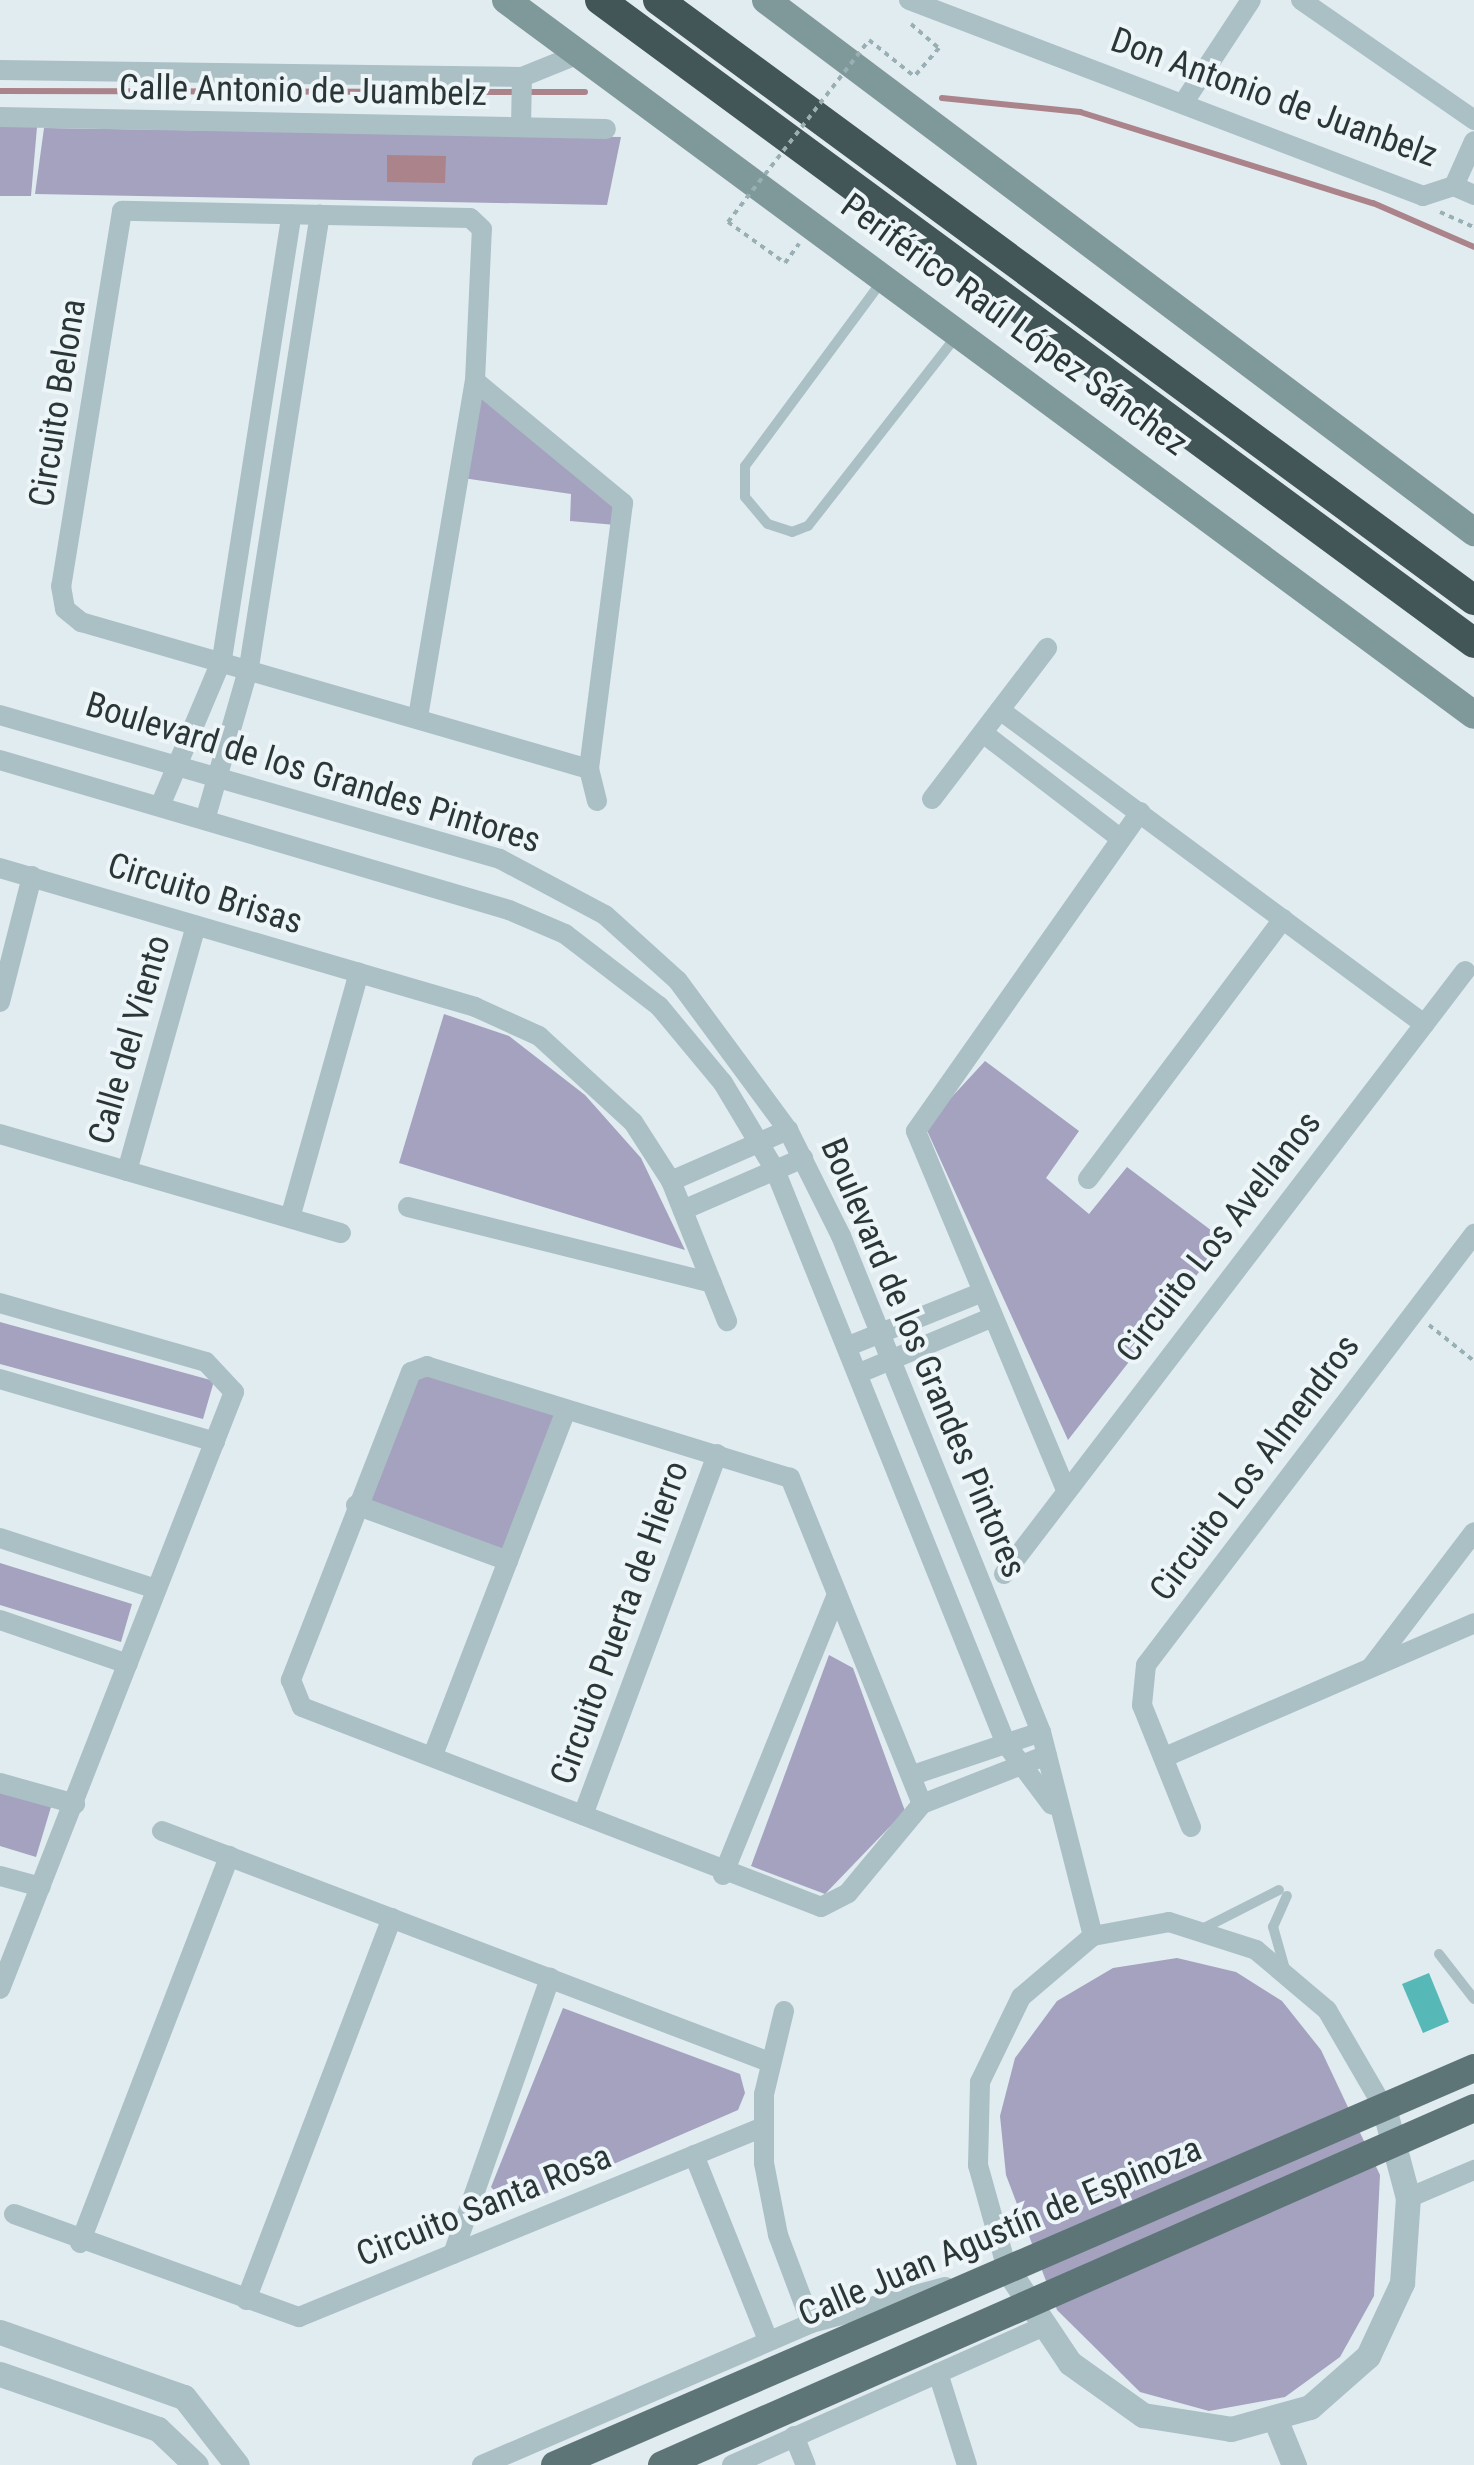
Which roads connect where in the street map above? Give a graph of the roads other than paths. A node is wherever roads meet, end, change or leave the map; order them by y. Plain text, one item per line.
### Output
1 (506, 0) edge
2 (600, 0) edge
3 (658, 0) edge
4 (766, 0) edge
5 (910, 0) edge
6 (1251, 0) edge
7 (1301, 0) edge
8 (581, 53) junction
9 (0, 70) edge
10 (522, 82) junction
11 (1186, 99) junction
12 (0, 117) edge
13 (1474, 120) edge
14 (521, 122) junction
15 (606, 129) dead end
16 (1474, 141) edge
17 (1464, 191) edge
18 (292, 214) junction
19 (320, 215) junction
20 (886, 276) junction
21 (961, 330) junction
22 (475, 381) junction
23 (1474, 532) edge
24 (1474, 600) edge
25 (1474, 642) edge
26 (1047, 648) dead end
27 (222, 660) junction
28 (249, 667) junction
29 (1000, 710) junction
30 (1474, 714) edge
31 (0, 715) edge
32 (418, 716) junction
33 (983, 733) junction
34 (0, 760) edge
35 (177, 767) junction
36 (590, 769) junction
37 (217, 778) junction
38 (932, 800) dead end
39 (598, 801) dead end
40 (160, 806) junction
41 (1140, 812) junction
42 (205, 820) junction
43 (1120, 838) junction
44 (0, 868) edge
45 (32, 876) junction
46 (1283, 919) junction
47 (196, 926) junction
48 (1465, 970) dead end
49 (359, 973) junction
50 (0, 1002) edge
51 (1424, 1024) junction
52 (788, 1130) junction
53 (0, 1134) edge
54 (760, 1142) junction
55 (804, 1158) junction
56 (775, 1170) junction
57 (127, 1171) junction
58 (1088, 1179) dead end
59 (671, 1181) junction
60 (408, 1208) dead end
61 (683, 1210) junction
62 (290, 1218) junction
63 (341, 1233) dead end
64 (1474, 1234) edge
65 (712, 1283) junction
66 (983, 1292) junction
67 (0, 1302) edge
68 (993, 1317) junction
69 (728, 1321) dead end
70 (880, 1334) junction
71 (852, 1345) junction
72 (891, 1360) junction
73 (862, 1372) junction
74 (0, 1380) edge
75 (566, 1411) junction
76 (214, 1442) junction
77 (718, 1454) junction
78 (1066, 1490) junction
79 (356, 1506) junction
80 (1474, 1532) edge
81 (0, 1538) edge
82 (508, 1562) junction
83 (1004, 1574) dead end
84 (156, 1589) junction
85 (837, 1594) junction
86 (0, 1620) edge
87 (1474, 1623) edge
88 (128, 1664) junction
89 (1370, 1668) junction
90 (1041, 1732) junction
91 (1006, 1744) junction
92 (433, 1756) junction
93 (1047, 1756) junction
94 (1165, 1757) junction
95 (1019, 1766) junction
96 (913, 1776) junction
97 (0, 1783) edge
98 (75, 1804) junction
99 (922, 1804) junction
100 (1054, 1807) junction
101 (583, 1815) junction
102 (1191, 1827) dead end
103 (162, 1831) dead end
104 (229, 1856) junction
105 (723, 1875) junction
106 (0, 1876) edge
107 (41, 1887) junction
108 (392, 1918) junction
109 (1204, 1928) junction
110 (1093, 1936) junction
111 (1439, 1954) dead end
112 (1285, 1970) junction
113 (550, 1978) junction
114 (0, 1990) edge
115 (1474, 1998) edge
116 (784, 2011) dead end
117 (769, 2062) junction
118 (1474, 2068) edge
119 (1384, 2108) junction
120 (1474, 2108) edge
121 (762, 2126) junction
122 (1396, 2142) junction
123 (694, 2156) junction
124 (1474, 2170) edge
125 (1408, 2198) junction
126 (14, 2214) dead end
127 (80, 2243) junction
128 (453, 2254) junction
129 (996, 2274) junction
130 (246, 2300) junction
131 (1031, 2317) junction
132 (811, 2323) junction
133 (0, 2332) edge
134 (768, 2340) junction
135 (938, 2373) junction
136 (0, 2374) edge
137 (1276, 2421) junction
138 (794, 2436) junction
139 (196, 2465) edge
140 (237, 2465) edge
141 (482, 2465) edge
142 (555, 2465) edge
143 (662, 2465) edge
144 (732, 2465) edge
145 (806, 2465) edge
146 (967, 2465) edge
147 (1294, 2465) edge

1 - 8 main road, Periférico Raúl López Sánchez
2 - 25 highway, Periférico Raúl López Sánchez
3 - 24 highway, Periférico Raúl López Sánchez
4 - 23 main road
5 - 11 street, Don Antonio de Juanbelz
6 - 11 street
7 - 13 street
8 - 10 street, Calle Antonio de Juambelz
8 - 20 main road, Periférico Raúl López Sánchez
9 - 10 street, Calle Antonio de Juambelz
10 - 14 street
11 - 17 street, Don Antonio de Juanbelz
12 - 14 street, Calle Antonio de Juambelz
14 - 15 street, Calle Antonio de Juambelz
16 - 17 street, Don Antonio de Juanbelz
18 - 19 street, Circuito Belona
18 - 27 street
18 - 27 street, Circuito Belona
19 - 22 street, Circuito Belona
19 - 28 street
20 - 21 main road, Periférico Raúl López Sánchez
20 - 21 lane
21 - 30 main road, Periférico Raúl López Sánchez
22 - 32 street, Circuito Belona
22 - 36 street
26 - 29 street
27 - 28 street, Circuito Belona
27 - 35 street
28 - 32 street, Circuito Belona
28 - 37 street
29 - 33 street
29 - 41 street
31 - 35 street, Boulevard de los Grandes Pintores
32 - 36 street, Circuito Belona
33 - 38 street
33 - 43 street
34 - 40 street, Boulevard de los Grandes Pintores
35 - 37 street, Boulevard de los Grandes Pintores
35 - 40 street
36 - 39 street
37 - 42 street
37 - 52 street, Boulevard de los Grandes Pintores
40 - 42 street, Boulevard de los Grandes Pintores
41 - 43 street
41 - 46 street
42 - 54 street, Boulevard de los Grandes Pintores
43 - 66 street
44 - 45 street, Circuito Brisas
45 - 47 street, Circuito Brisas
45 - 50 street
46 - 51 street
46 - 58 street
47 - 49 street, Circuito Brisas
47 - 57 street, Calle del Viento
48 - 51 street, Circuito Los Avellanos
49 - 59 street, Circuito Brisas
49 - 62 street
51 - 78 street, Circuito Los Avellanos
52 - 54 street
52 - 55 street, Boulevard de los Grandes Pintores
53 - 57 street
54 - 56 street, Boulevard de los Grandes Pintores
54 - 59 street
55 - 56 street
55 - 70 street, Boulevard de los Grandes Pintores
56 - 61 street
56 - 71 street, Boulevard de los Grandes Pintores
57 - 62 street
59 - 61 street, Circuito Brisas
60 - 65 street
61 - 65 street, Circuito Brisas
62 - 63 street
64 - 94 street, Circuito Los Almendros
65 - 69 street, Circuito Brisas
66 - 68 street
66 - 70 street
67 - 76 street
68 - 72 street
68 - 78 street
70 - 71 street
70 - 72 street, Boulevard de los Grandes Pintores
71 - 73 street, Boulevard de los Grandes Pintores
72 - 73 street
72 - 90 street, Boulevard de los Grandes Pintores
73 - 91 street, Boulevard de los Grandes Pintores
74 - 76 street
75 - 77 street, Circuito Puerta de Hierro
75 - 79 street, Circuito Puerta de Hierro
75 - 82 street
76 - 84 street
77 - 85 street, Circuito Puerta de Hierro
77 - 101 street, Circuito Puerta de Hierro
78 - 83 street, Circuito Los Avellanos
79 - 82 street
79 - 92 street, Circuito Puerta de Hierro
80 - 89 street
81 - 84 street
82 - 92 street
84 - 88 street
85 - 96 street, Circuito Puerta de Hierro
85 - 105 street
86 - 88 street
87 - 89 street
88 - 98 street
89 - 94 street
90 - 91 street
90 - 93 street, Boulevard de los Grandes Pintores
91 - 95 street, Boulevard de los Grandes Pintores
91 - 96 street
92 - 101 street, Circuito Puerta de Hierro
93 - 95 street, Circuito Puerta de Hierro
93 - 100 street, Boulevard de los Grandes Pintores
94 - 102 street, Circuito Los Almendros
95 - 99 street, Circuito Puerta de Hierro
95 - 100 street, Boulevard de los Grandes Pintores
96 - 99 street, Circuito Puerta de Hierro
97 - 98 street
98 - 107 street
99 - 105 street, Circuito Puerta de Hierro
100 - 110 street, Boulevard de los Grandes Pintores
101 - 105 street, Circuito Puerta de Hierro
103 - 104 street
104 - 108 street
104 - 127 street
106 - 107 street
107 - 114 street
108 - 113 street
108 - 130 street
109 - 110 street
109 - 112 street
109 - 112 lane
110 - 129 street
111 - 115 lane
112 - 119 street
113 - 117 street
113 - 128 street
116 - 117 street
117 - 121 street
118 - 119 main road, Calle Juan Agustín de Espinoza
119 - 122 street
119 - 129 main road, Calle Juan Agustín de Espinoza
120 - 122 main road
121 - 123 street, Circuito Santa Rosa
121 - 132 street
122 - 125 street
122 - 131 main road
123 - 128 street, Circuito Santa Rosa
123 - 134 street
124 - 125 street
125 - 137 street
126 - 127 street
127 - 130 street
128 - 130 street, Circuito Santa Rosa
129 - 131 street
129 - 132 street
129 - 142 main road, Calle Juan Agustín de Espinoza
131 - 135 street
131 - 137 street
131 - 143 main road
132 - 134 street
133 - 140 street
134 - 141 street
135 - 138 street
135 - 146 street
136 - 139 street
137 - 147 street
138 - 144 street
138 - 145 street

